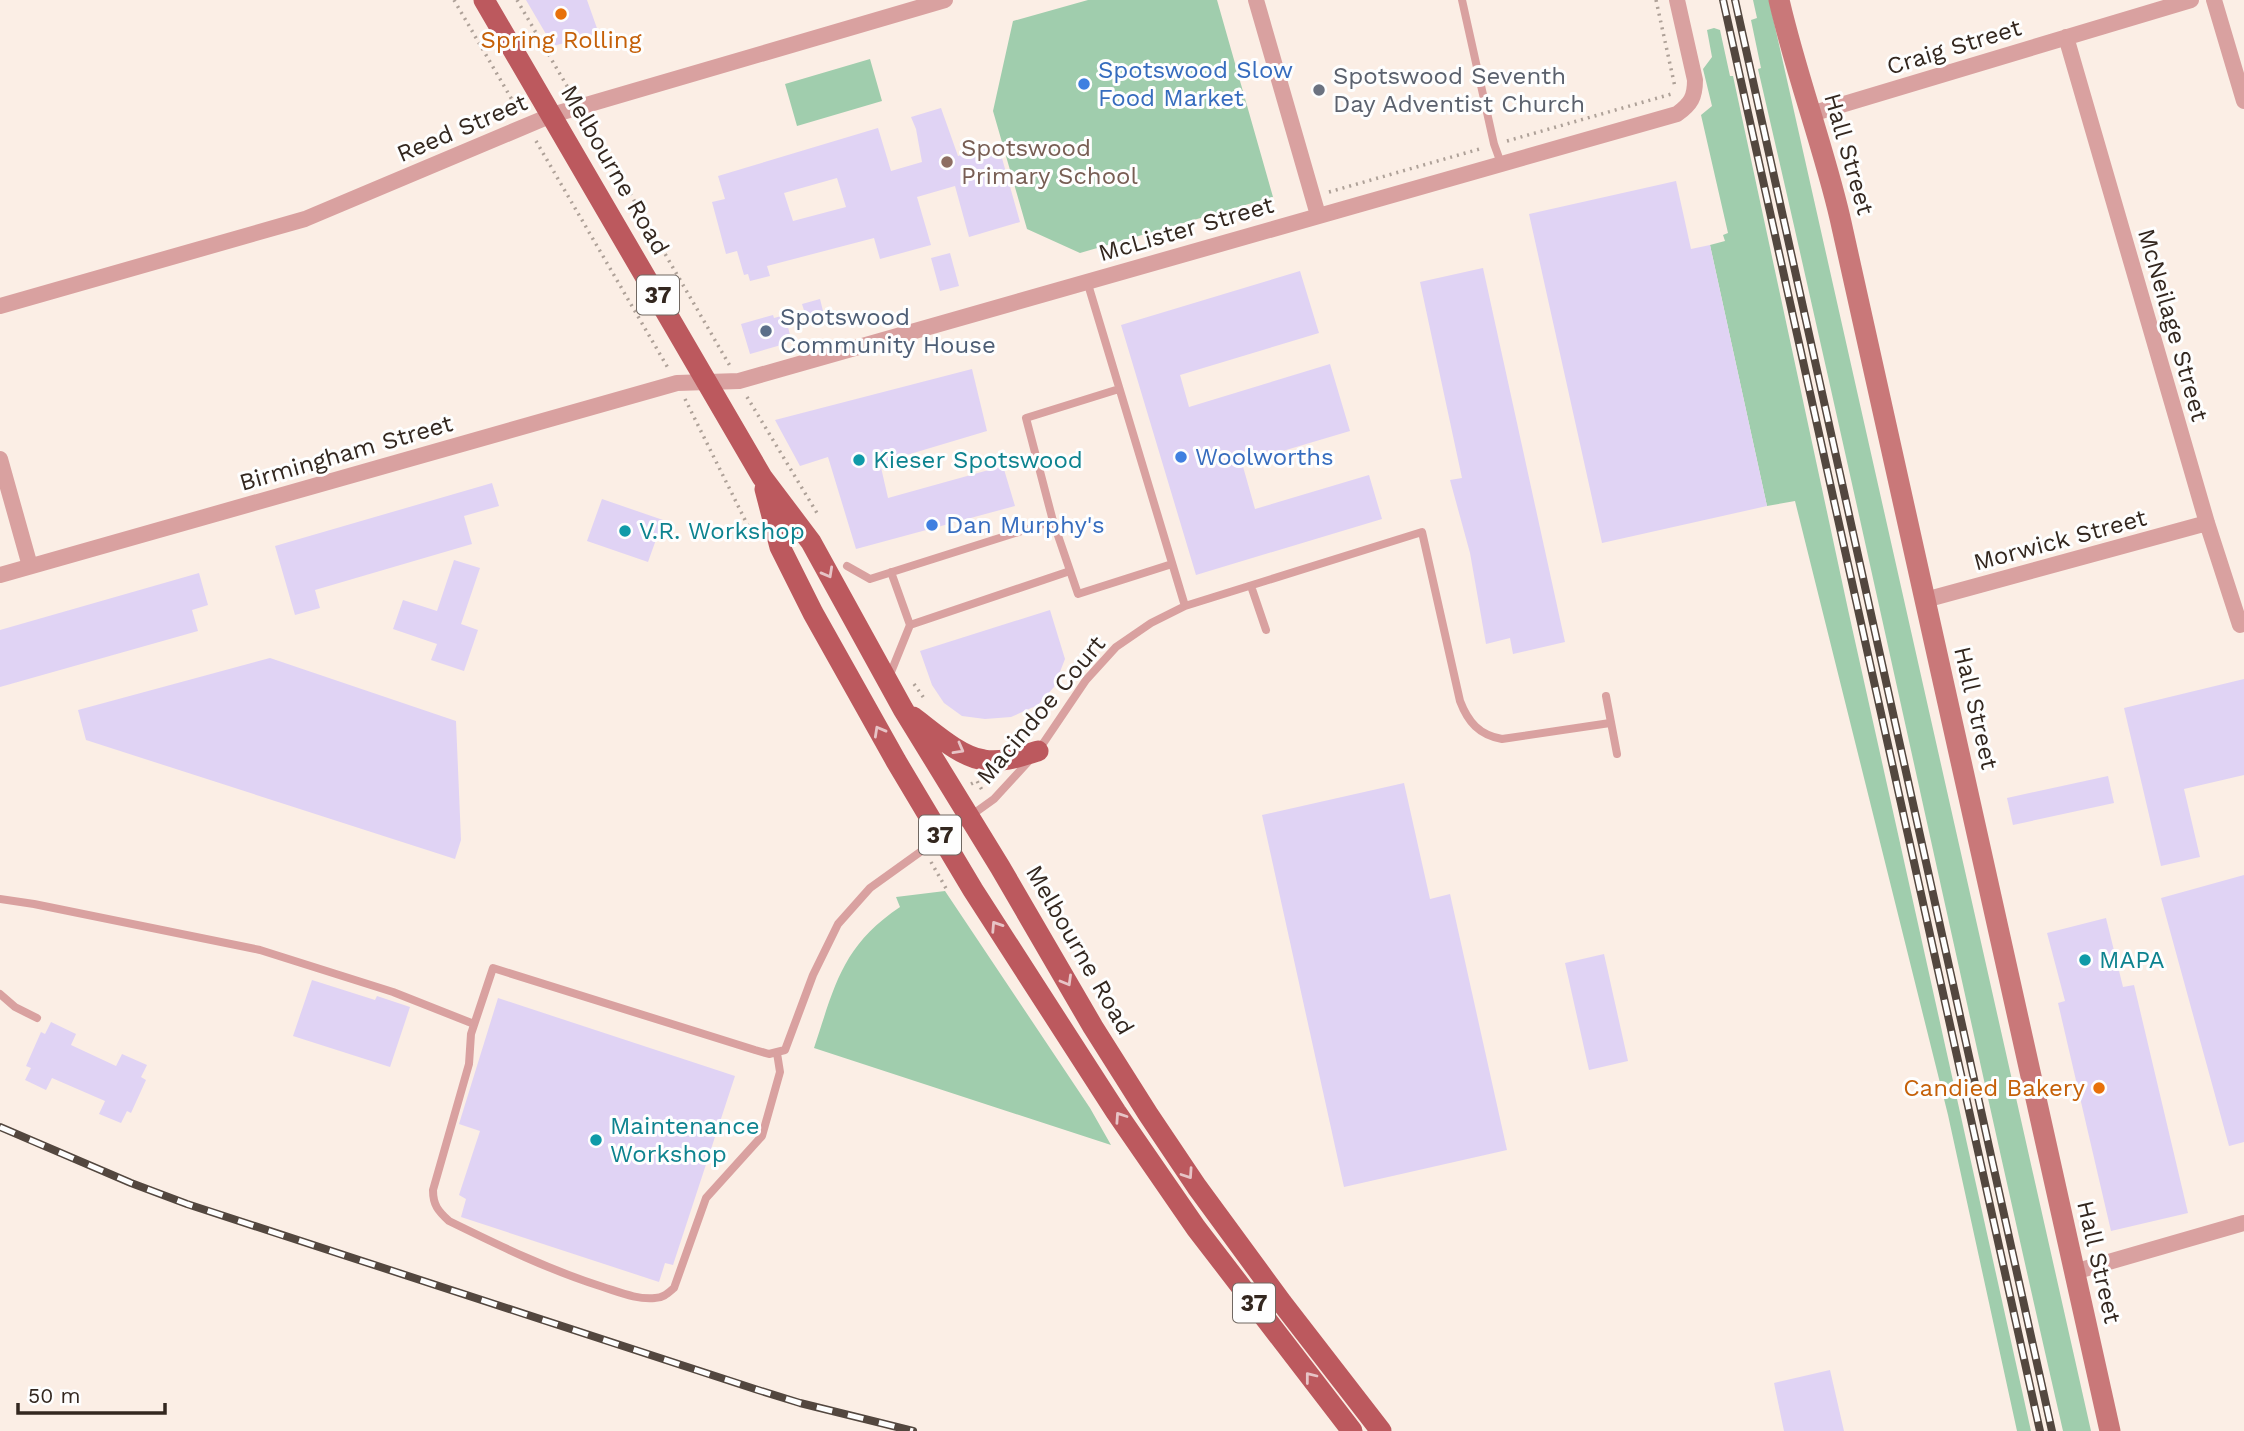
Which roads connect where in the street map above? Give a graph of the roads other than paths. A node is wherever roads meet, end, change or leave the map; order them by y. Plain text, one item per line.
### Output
1 (484, 0) edge
2 (945, 0) edge
3 (1256, 0) edge
4 (1462, 0) edge
5 (1677, 0) edge
6 (1779, 0) edge
7 (2191, 0) edge
8 (2214, 0) edge
9 (2066, 37) junction
10 (2244, 101) edge
11 (1811, 114) junction
12 (552, 115) junction
13 (1502, 166) junction
14 (1318, 215) junction
15 (1087, 281) junction
16 (0, 306) edge
17 (706, 382) junction
18 (1119, 389) junction
19 (0, 459) edge
20 (762, 477) junction
21 (1053, 522) junction
22 (2207, 523) junction
23 (1172, 564) junction
24 (30, 566) junction
25 (847, 566) dead end
26 (1070, 571) junction
27 (891, 572) junction
28 (0, 575) edge
29 (1251, 586) junction
30 (1925, 600) junction
31 (1185, 606) junction
32 (910, 625) junction
33 (2239, 625) dead end
34 (1266, 630) dead end
35 (888, 680) junction
36 (1605, 696) dead end
37 (904, 709) junction
38 (1610, 723) junction
39 (1038, 751) junction
40 (1617, 754) dead end
41 (969, 817) junction
42 (941, 838) junction
43 (0, 899) edge
44 (0, 994) edge
45 (37, 1018) dead end
46 (474, 1024) junction
47 (778, 1053) junction
48 (2244, 1223) edge
49 (2074, 1272) junction
50 (1352, 1431) edge
51 (1381, 1431) edge
52 (2110, 1431) edge

1 - 12 main road, Melbourne Road / 37
2 - 12 street, Reed Street
3 - 14 street
4 - 13 lane
5 - 13 street, McLister Street
6 - 11 street, Hall Street
7 - 9 street, Craig Street
8 - 10 street
9 - 11 street, Craig Street
9 - 22 street, McNeilage Street
11 - 30 street, Hall Street
12 - 16 street, Reed Street
12 - 17 main road, Melbourne Road / 37
13 - 14 street, McLister Street
14 - 15 street, McLister Street
15 - 17 street, McLister Street
15 - 18 lane
17 - 20 main road, Melbourne Road / 37
17 - 24 street, Birmingham Street
18 - 21 lane
18 - 23 lane
19 - 24 street
20 -> 35 main road, Melbourne Road / 37
42 -> 20 main road, Melbourne Road / 37
21 - 26 lane
21 - 27 lane
22 - 30 street, Morwick Street
22 - 33 street, McNeilage Street
23 - 26 lane
23 - 31 lane
24 - 28 street, Birmingham Street
25 - 27 lane
26 - 32 lane
27 - 32 lane
29 - 31 lane, Macindoe Court
29 - 34 lane
29 - 38 lane, Macindoe Court
30 - 49 street, Hall Street
31 - 39 lane, Macindoe Court
32 - 35 lane
35 - 37 main road, Melbourne Road / 37
36 - 38 lane
37 -> 39 main road
37 - 41 main road, Melbourne Road / 37
38 - 40 lane
39 - 41 lane, Macindoe Court
41 - 42 lane, Macindoe Court
41 -> 51 main road, Melbourne Road / 37
42 - 47 lane, Macindoe Court
50 -> 42 main road, Melbourne Road / 37
43 - 46 lane
44 - 45 lane
46 - 47 lane
46 - 47 lane
48 - 49 street
49 - 52 street, Hall Street

